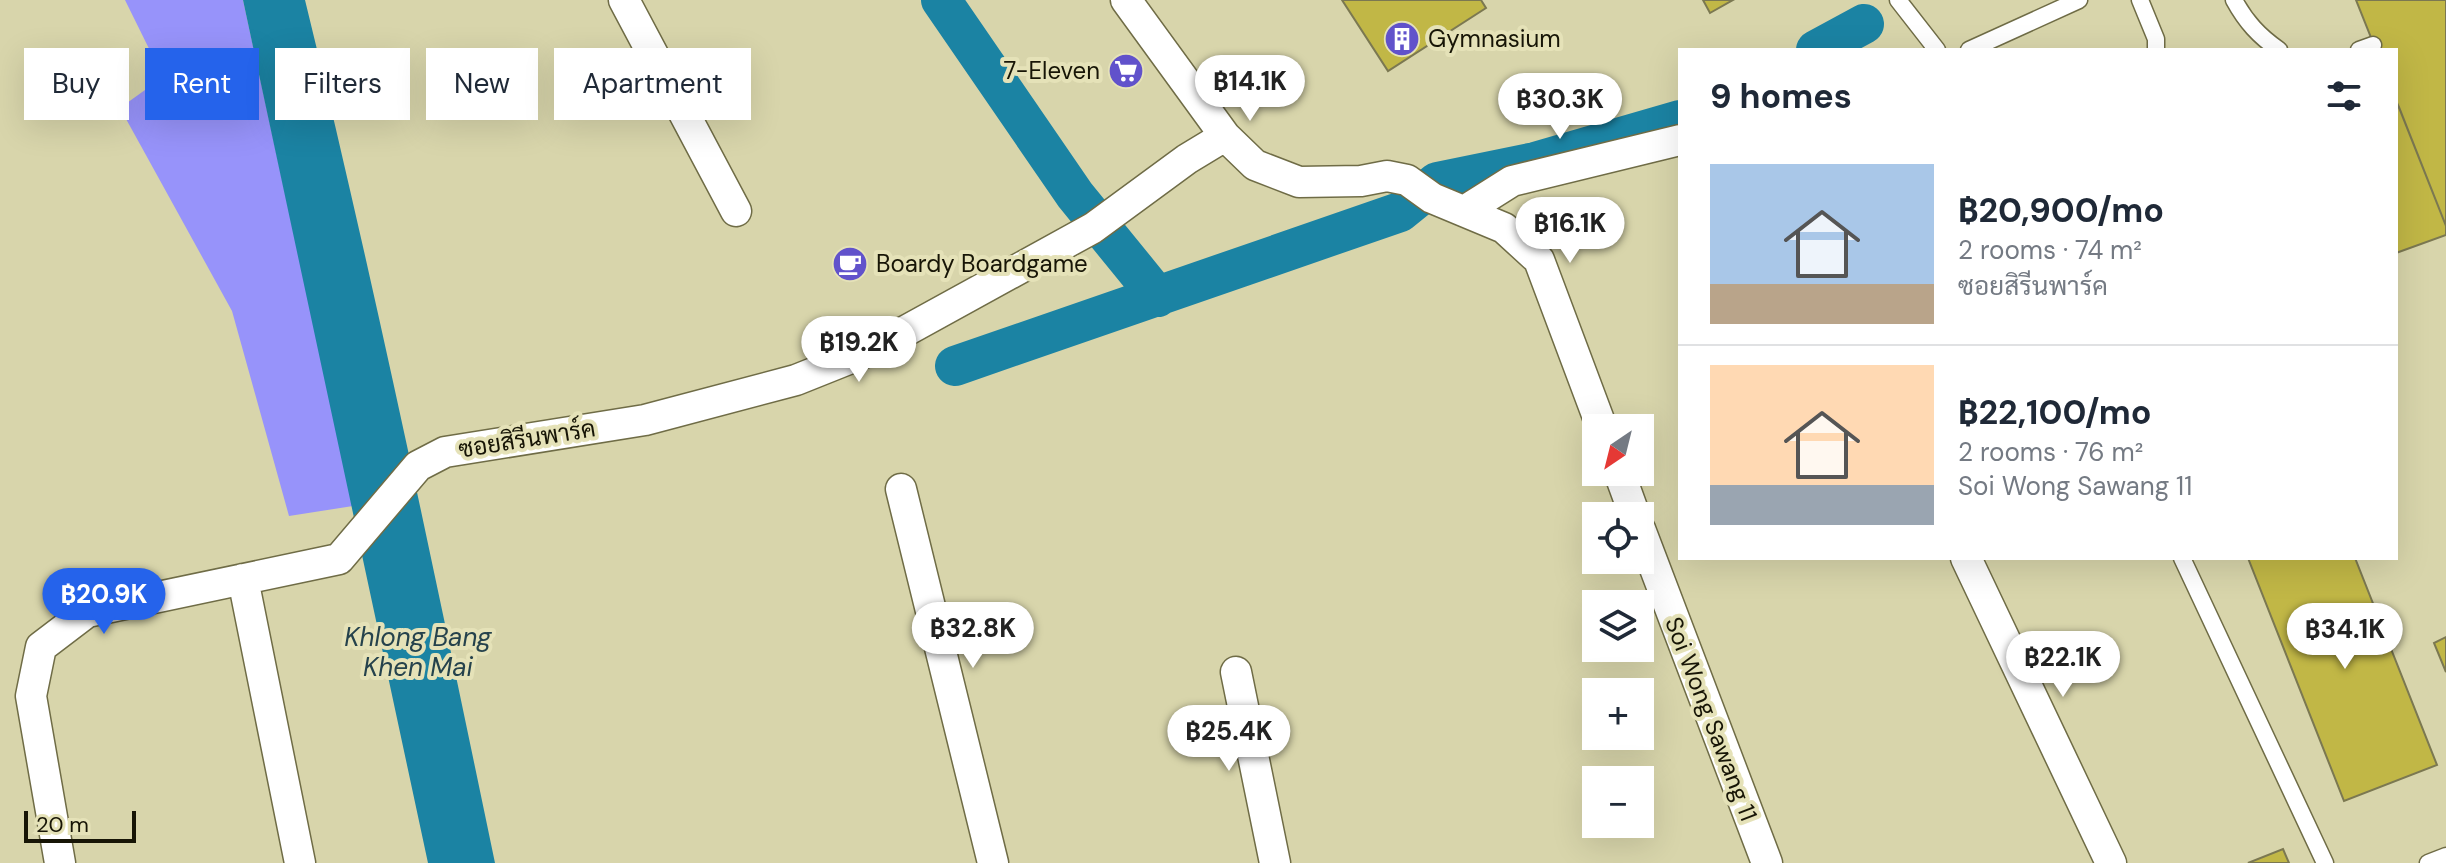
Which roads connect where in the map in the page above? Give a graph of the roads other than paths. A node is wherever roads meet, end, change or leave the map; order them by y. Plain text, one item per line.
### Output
1 (624, 0) edge
2 (1126, 0) edge
3 (1898, 0) edge
4 (2079, 0) edge
5 (2140, 0) edge
6 (2234, 0) edge
7 (1935, 48) edge
8 (1973, 48) edge
9 (2156, 48) edge
10 (2276, 48) edge
11 (1225, 136) junction
12 (1678, 140) edge
13 (1466, 210) junction
14 (736, 211) dead end
15 (1597, 414) edge
16 (901, 489) dead end
17 (1967, 560) edge
18 (2183, 560) edge
19 (1654, 566) edge
20 (243, 579) junction
21 (1236, 672) dead end
22 (2446, 856) edge
23 (60, 863) edge
24 (300, 863) edge
25 (993, 863) edge
26 (1275, 863) edge
27 (1767, 863) edge
28 (2111, 863) edge
29 (2325, 863) edge
30 (2428, 863) edge

1 - 14 street
2 - 11 street
3 - 7 lane
4 - 8 lane
5 - 9 lane
6 - 10 lane
11 - 13 street
11 - 20 street, ซอยสิรีนพาร์ค
12 - 13 street
13 - 15 street
16 - 25 street
17 - 28 street
18 - 29 lane
19 - 27 street, Soi Wong Sawang 11
20 - 23 street, ซอยสิรีนพาร์ค
20 - 24 street
21 - 26 street
22 - 30 lane

